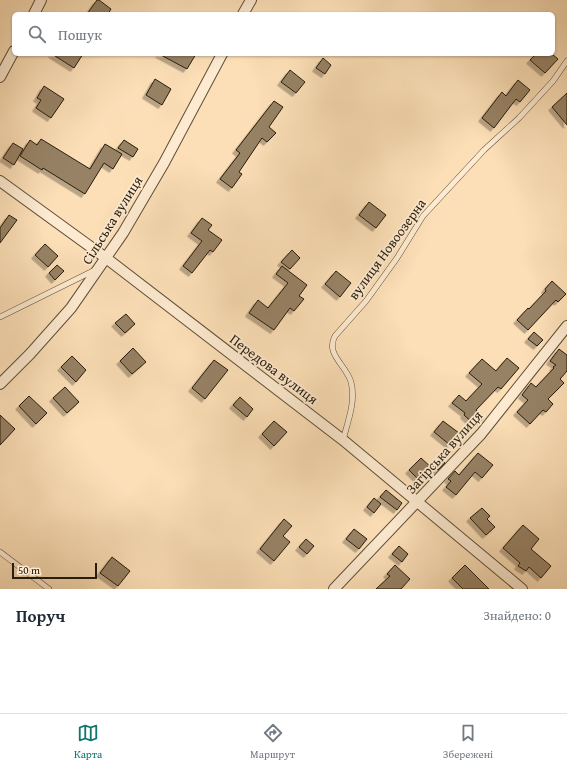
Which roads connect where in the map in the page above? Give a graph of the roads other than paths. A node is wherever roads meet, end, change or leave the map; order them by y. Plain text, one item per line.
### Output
1 (41, 0) edge
2 (251, 0) edge
3 (35, 12) edge
4 (244, 12) edge
5 (12, 55) edge
6 (221, 56) edge
7 (567, 61) edge
8 (0, 77) edge
9 (0, 181) edge
10 (106, 258) junction
11 (99, 268) junction
12 (0, 317) edge
13 (567, 326) edge
14 (0, 384) edge
15 (343, 440) junction
16 (418, 501) junction
17 (0, 552) edge
18 (49, 589) edge
19 (334, 589) edge
20 (522, 589) edge

1 - 3 street
2 - 4 street
5 - 8 street
6 - 10 street, Сільська вулиця
7 - 15 lane, вулиця Новоозерна
9 - 10 street, Передова вулиця
10 - 11 street, Сільська вулиця
10 - 15 street, Передова вулиця
11 - 12 lane
11 - 14 street, Сільська вулиця
13 - 16 street, Загірська вулиця
15 - 16 street, Передова вулиця
16 - 19 street, Загірська вулиця
16 - 20 street, Передова вулиця
17 - 18 lane

